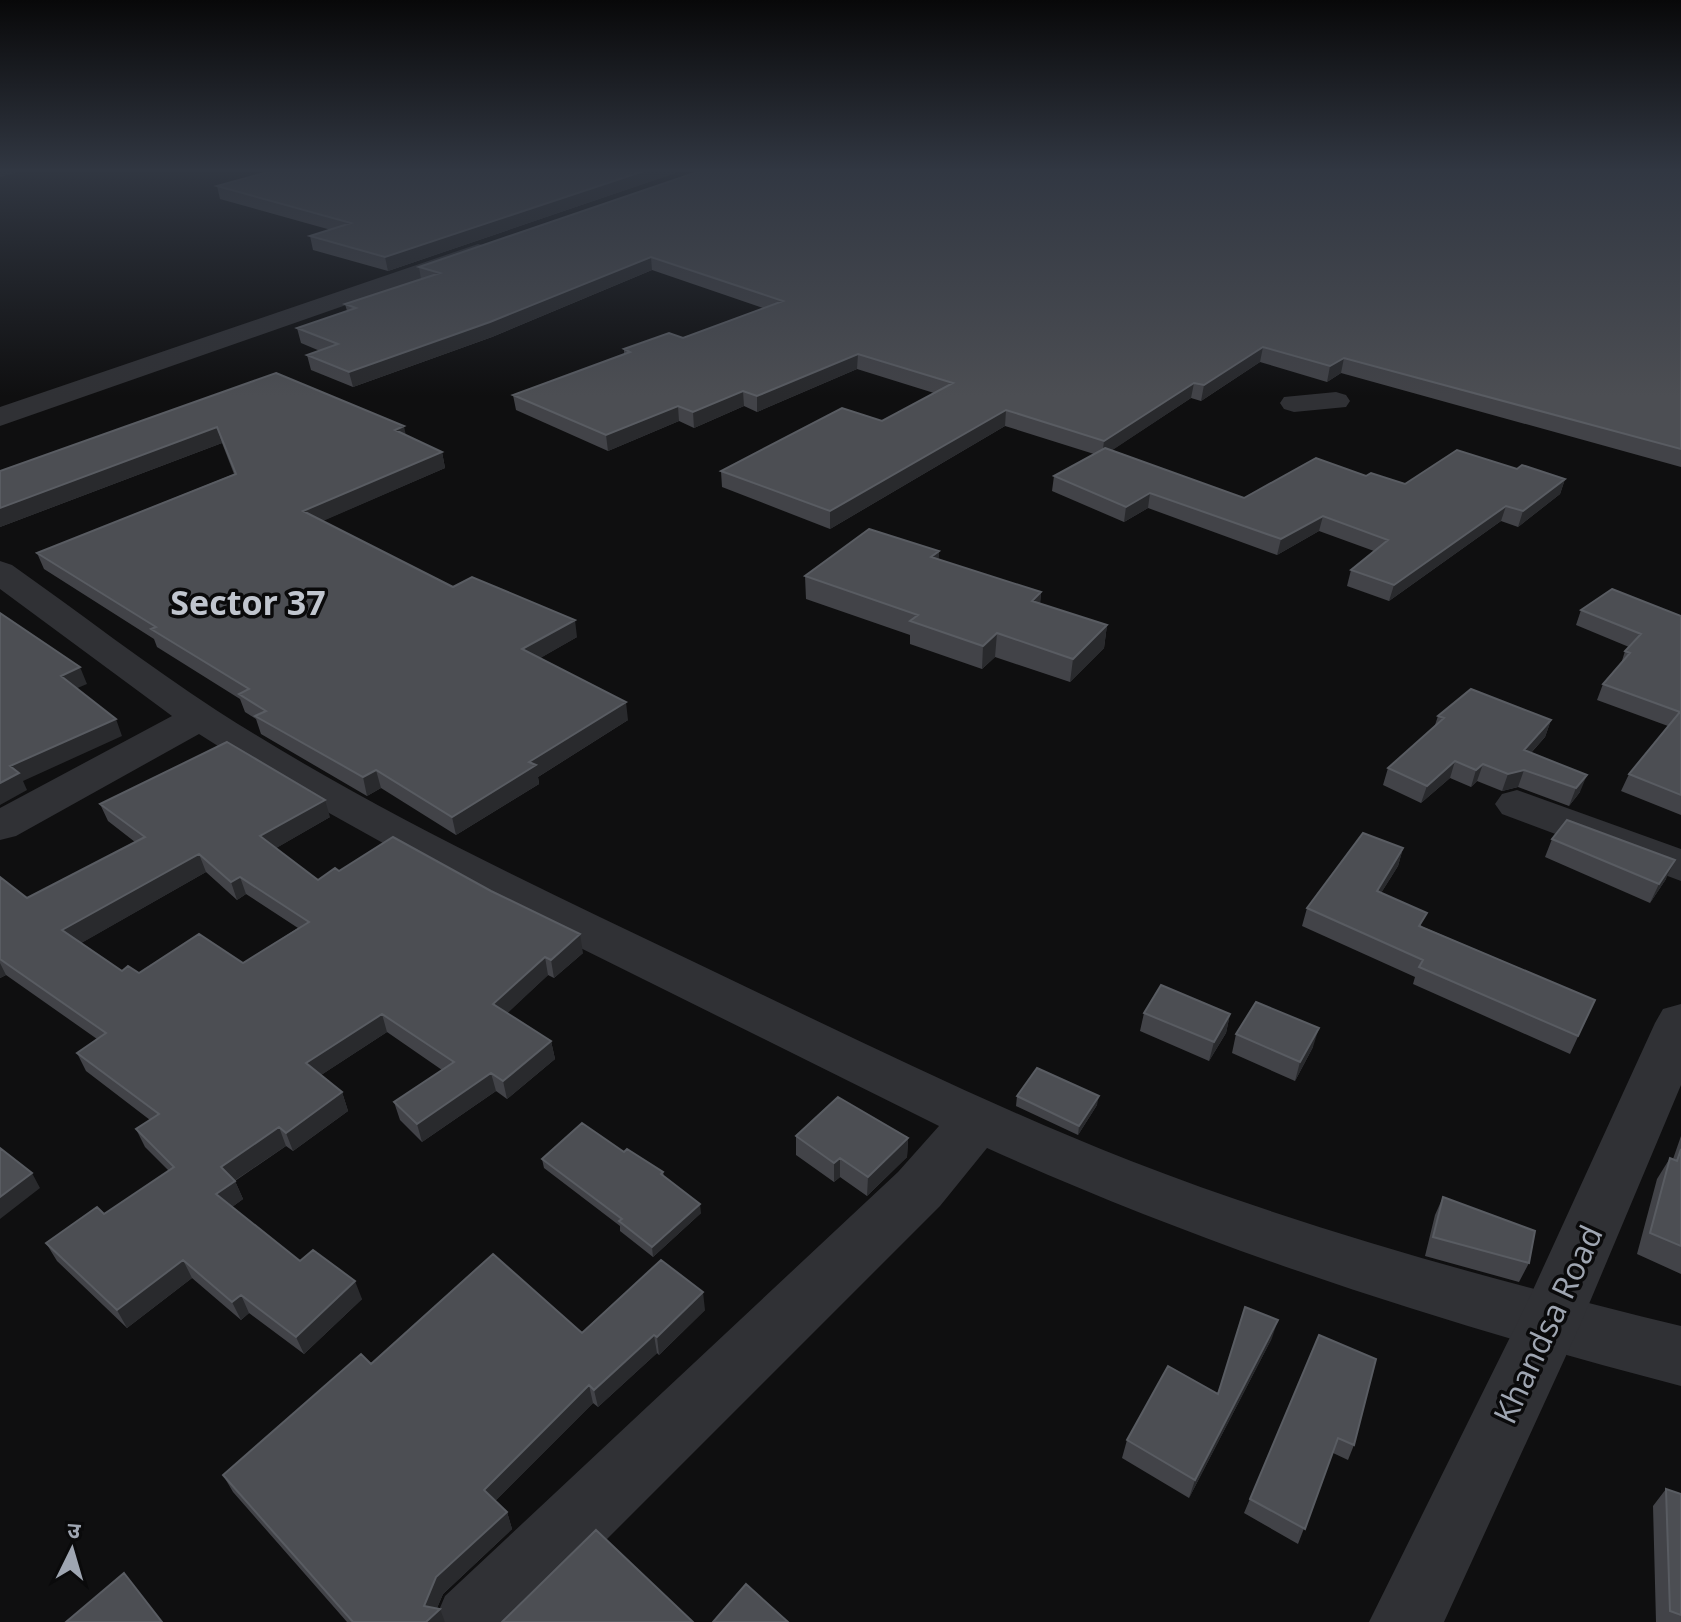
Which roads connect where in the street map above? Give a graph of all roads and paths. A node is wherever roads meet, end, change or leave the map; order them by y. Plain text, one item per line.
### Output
1 (495, 245) edge
2 (1336, 401) dead end
3 (1294, 403) dead end
4 (0, 417) edge
5 (0, 572) edge
6 (200, 717) junction
7 (1517, 804) dead end
8 (0, 826) edge
9 (1681, 866) edge
10 (1681, 1023) edge
11 (978, 1120) junction
12 (1549, 1323) junction
13 (1681, 1356) edge
14 (471, 1622) edge
15 (1406, 1622) edge

1 - 4 street
2 - 3 street
5 - 6 street
6 - 8 street
6 - 11 street
7 - 9 street
10 - 12 street, Khandsa Road
11 - 12 street
11 - 14 street
12 - 13 street
12 - 15 street, Khandsa Road

